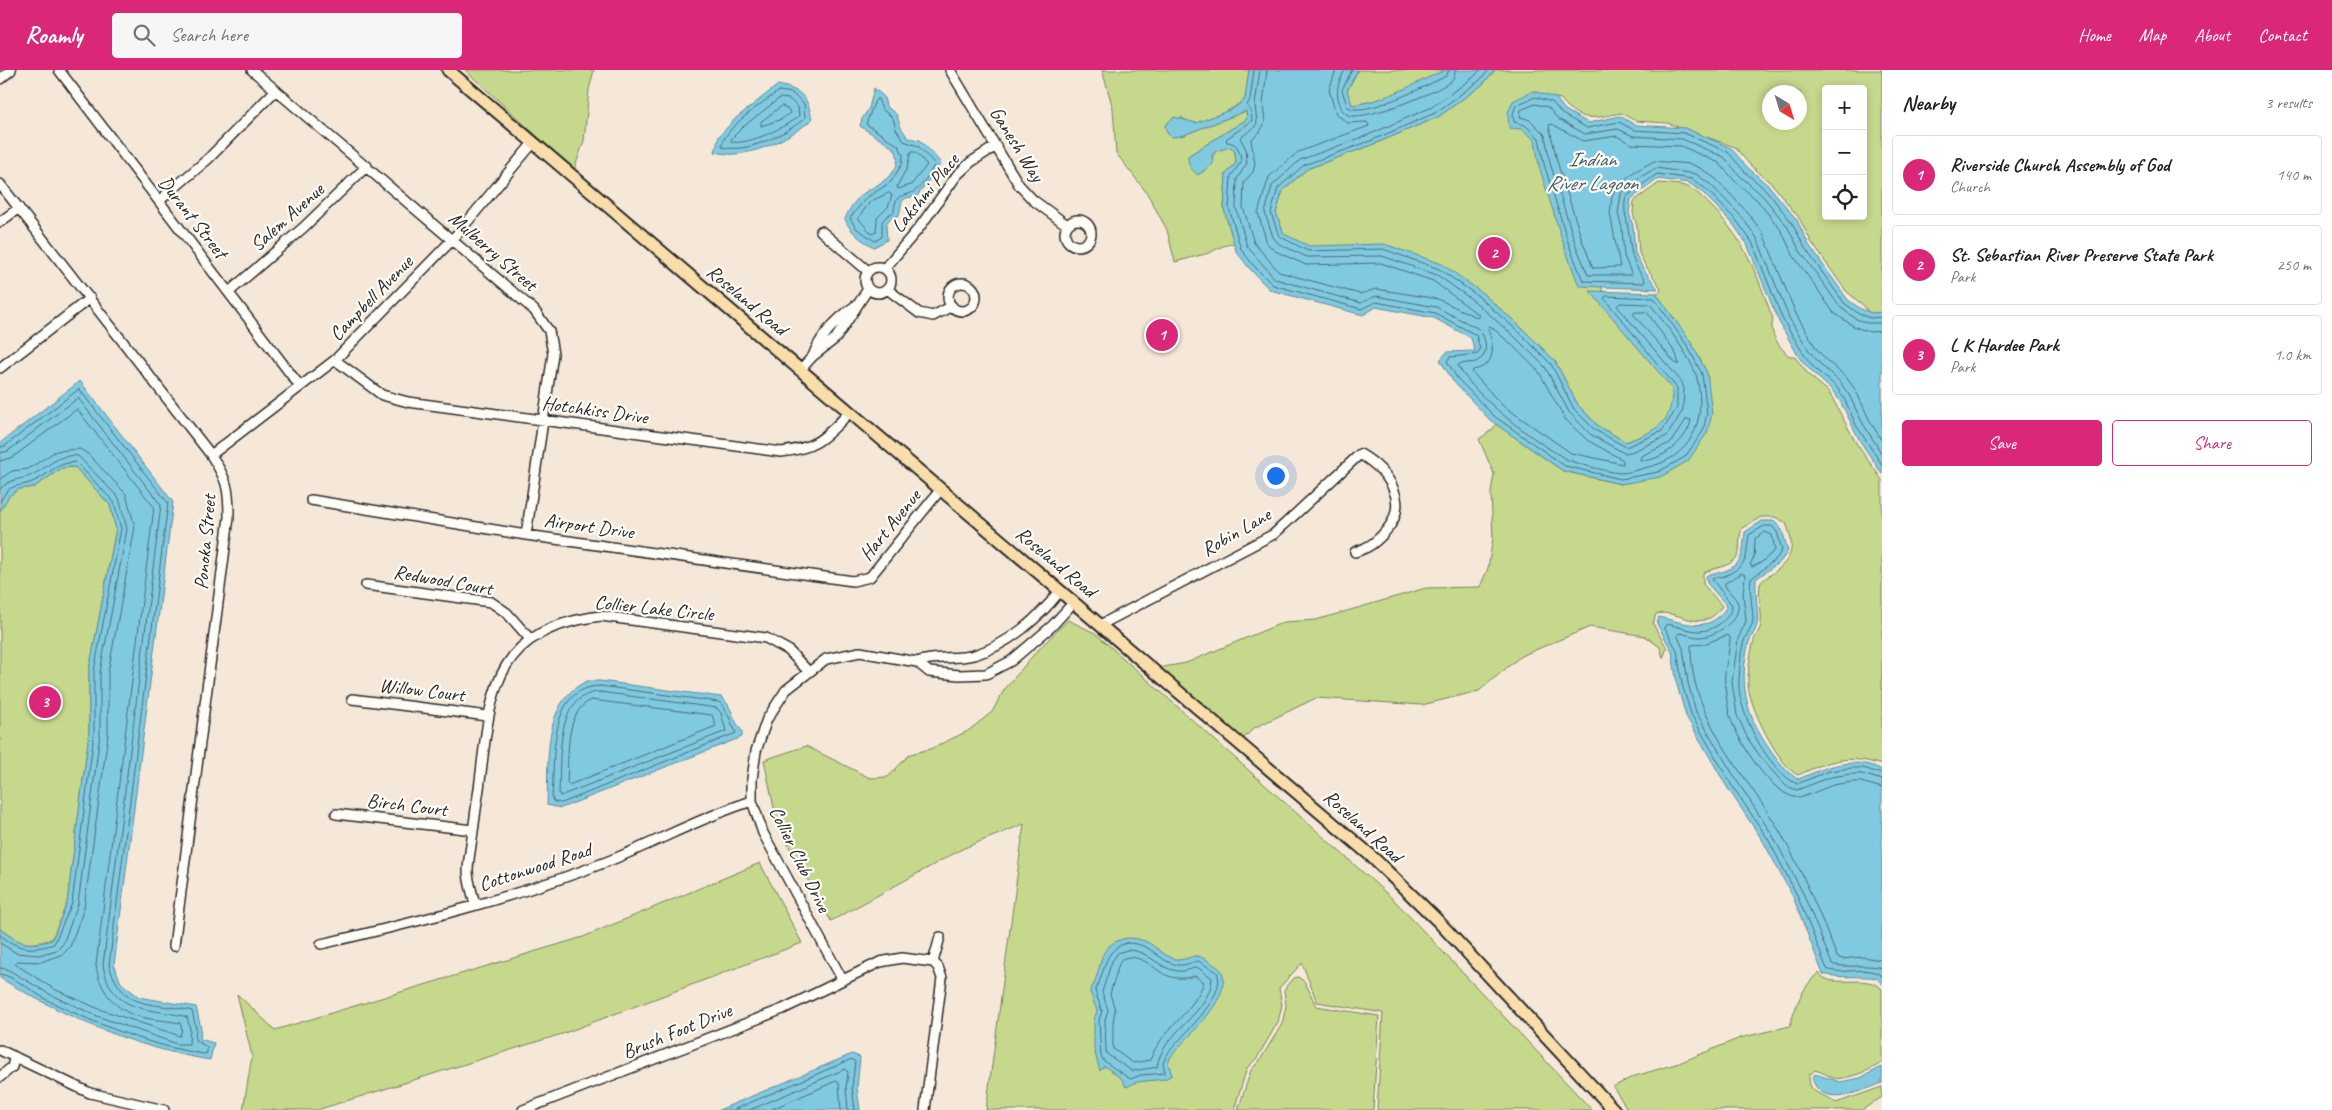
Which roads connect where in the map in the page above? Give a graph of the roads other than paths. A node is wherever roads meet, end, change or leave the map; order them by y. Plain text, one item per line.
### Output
1 (11, 70) edge
2 (59, 70) edge
3 (252, 70) edge
4 (448, 70) edge
5 (950, 70) edge
6 (0, 78) edge
7 (276, 90) junction
8 (533, 142) junction
9 (996, 146) junction
10 (367, 166) junction
11 (0, 184) edge
12 (159, 201) junction
13 (19, 208) junction
14 (0, 222) edge
15 (1067, 225) dead end
16 (822, 231) dead end
17 (453, 239) junction
18 (886, 268) junction
19 (868, 271) junction
20 (868, 289) junction
21 (887, 289) junction
22 (229, 292) junction
23 (90, 298) junction
24 (857, 304) junction
25 (952, 306) dead end
26 (834, 323) junction
27 (842, 330) junction
28 (825, 342) junction
29 (334, 360) junction
30 (0, 368) edge
31 (800, 370) junction
32 (299, 385) junction
33 (850, 412) junction
34 (544, 420) junction
35 (211, 455) junction
36 (942, 489) junction
37 (311, 500) dead end
38 (526, 534) junction
39 (1355, 552) dead end
40 (863, 580) joint
41 (366, 585) dead end
42 (1060, 591) junction
43 (1074, 602) junction
44 (1100, 625) junction
45 (1027, 626) junction
46 (1038, 638) junction
47 (530, 639) junction
48 (917, 662) junction
49 (808, 671) junction
50 (352, 699) dead end
51 (488, 716) junction
52 (752, 801) junction
53 (336, 814) dead end
54 (473, 830) junction
55 (475, 905) junction
56 (940, 937) dead end
57 (321, 944) dead end
58 (174, 946) dead end
59 (933, 962) junction
60 (842, 979) junction
61 (0, 1050) edge
62 (14, 1059) junction
63 (0, 1077) edge
64 (148, 1109) edge
65 (164, 1110) edge
66 (523, 1110) edge
67 (925, 1110) edge
68 (1614, 1110) edge

1 - 6 street
2 - 12 street, Durant Street
3 - 7 street, Mulberry Street
4 - 8 main road, Roseland Road
5 - 9 street, Ganesh Way
7 - 10 street, Mulberry Street
7 - 12 street
8 - 17 street, Campbell Avenue
8 - 31 main road, Roseland Road
9 - 15 street, Ganesh Way
9 - 18 street, Lakshmi Place
10 - 17 street, Mulberry Street
10 - 22 street, Salem Avenue
11 - 13 street, Ponoka Street
12 - 22 street, Durant Street
13 - 14 street
13 - 23 street, Ponoka Street
16 - 19 street
17 - 29 street, Campbell Avenue
17 - 34 street, Mulberry Street
18 - 19 street
18 - 21 street
19 - 20 street
20 - 21 street
20 - 24 street
21 - 25 street
22 - 32 street, Durant Street
23 - 30 street
23 - 35 street, Ponoka Street
24 - 26 street
24 - 27 street
26 - 27 street
26 - 28 street
27 - 28 street
28 - 31 street
29 - 32 street, Campbell Avenue
29 - 34 street, Hotchkiss Drive
31 - 33 main road, Roseland Road
32 - 35 street, Campbell Avenue
33 - 34 street, Hotchkiss Drive
33 - 36 main road, Roseland Road
34 - 38 street, Mulberry Street
35 - 58 street, Ponoka Street
36 - 40 street, Hart Avenue
36 - 42 main road, Roseland Road
37 - 38 street, Airport Drive
38 - 40 street, Airport Drive
39 - 44 street, Robin Lane
41 - 47 street, Redwood Court
42 - 43 main road, Roseland Road
42 - 45 street, Collier Club Drive
43 - 44 main road, Roseland Road
43 - 46 street, Collier Club Drive
44 - 68 main road, Roseland Road
45 - 46 street
45 - 48 street, Collier Club Drive
46 - 48 street, Collier Club Drive
47 - 49 street, Collier Lake Circle
47 - 51 street, Collier Lake Circle
48 - 49 street, Collier Club Drive
49 - 52 street, Collier Club Drive
50 - 51 street, Willow Court
51 - 54 street, Collier Lake Circle
52 - 55 street, Cottonwood Road
52 - 60 street, Collier Club Drive
53 - 54 street, Birch Court
54 - 55 street, Collier Lake Circle
55 - 57 street, Cottonwood Road
56 - 59 street
59 - 60 street, Brush Foot Drive
59 - 67 street
60 - 66 street, Brush Foot Drive
61 - 62 street
62 - 63 street
62 - 64 street
64 - 65 street

